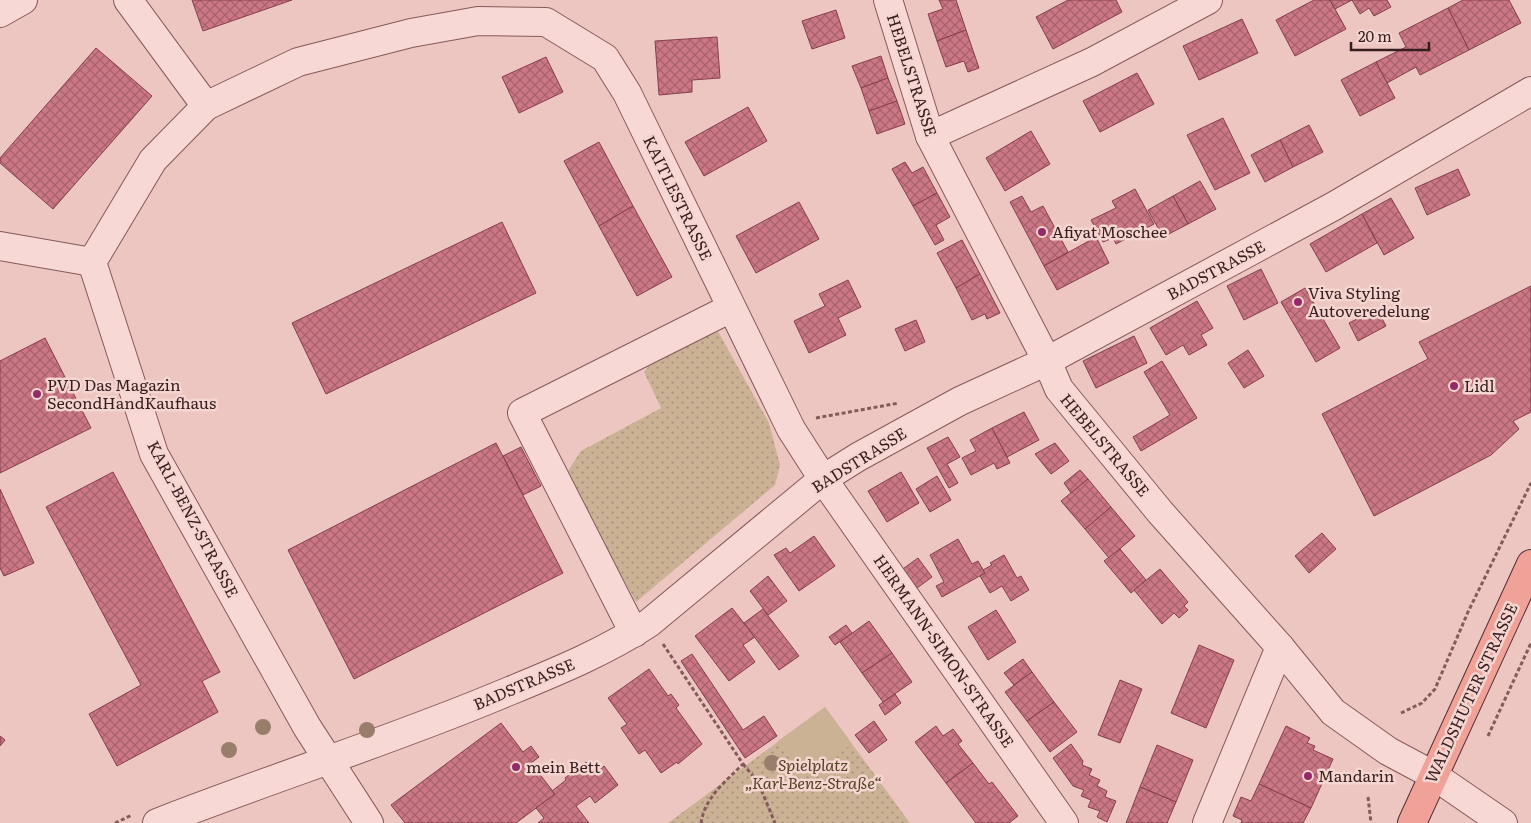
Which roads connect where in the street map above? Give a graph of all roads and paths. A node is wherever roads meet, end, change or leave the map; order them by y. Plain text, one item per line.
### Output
1 (23, 0) edge
2 (128, 0) edge
3 (888, 0) edge
4 (1208, 0) edge
5 (478, 10) edge
6 (0, 13) edge
7 (1531, 91) edge
8 (206, 106) junction
9 (930, 136) junction
10 (0, 246) edge
11 (92, 262) junction
12 (731, 308) junction
13 (1047, 361) junction
14 (900, 403) dead end
15 (791, 429) junction
16 (823, 479) junction
17 (1531, 483) edge
18 (1531, 564) edge
19 (642, 628) junction
20 (1531, 643) edge
21 (1280, 647) junction
22 (1401, 713) dead end
23 (1488, 736) dead end
24 (327, 760) junction
25 (743, 764) junction
26 (1433, 775) junction
27 (1368, 797) dead end
28 (157, 823) edge
29 (369, 823) edge
30 (701, 823) edge
31 (775, 823) edge
32 (1064, 823) edge
33 (1207, 823) edge
34 (1371, 823) edge
35 (1412, 823) edge
36 (1503, 823) edge

1 - 6 street
2 - 8 street
3 - 9 street, HEBELSTRASSE
4 - 9 street
5 - 8 street
5 - 12 street, KAITLESTRASSE
7 - 13 street, BADSTRASSE
8 - 11 street
9 - 13 street, HEBELSTRASSE
10 - 11 street
11 - 24 street, KARL-BENZ-STRASSE
12 - 15 street, KAITLESTRASSE
12 - 19 street
13 - 16 street, BADSTRASSE
13 - 21 street, HEBELSTRASSE
14 - 15 path
15 - 16 street, KAITLESTRASSE
16 - 19 street, BADSTRASSE
16 - 32 street, HERMANN-SIMON-STRASSE
17 - 22 path
18 - 26 main road, WALDSHUTER STRASSE
19 - 24 street, BADSTRASSE
19 - 25 path
20 - 23 path
21 - 26 street, HEBELSTRASSE
21 - 33 street
24 - 28 street, BADSTRASSE
24 - 29 street, KARL-BENZ-STRASSE
25 - 30 path
25 - 31 path
26 - 35 main road, WALDSHUTER STRASSE
26 - 36 street, HEBELSTRASSE
27 - 34 path

